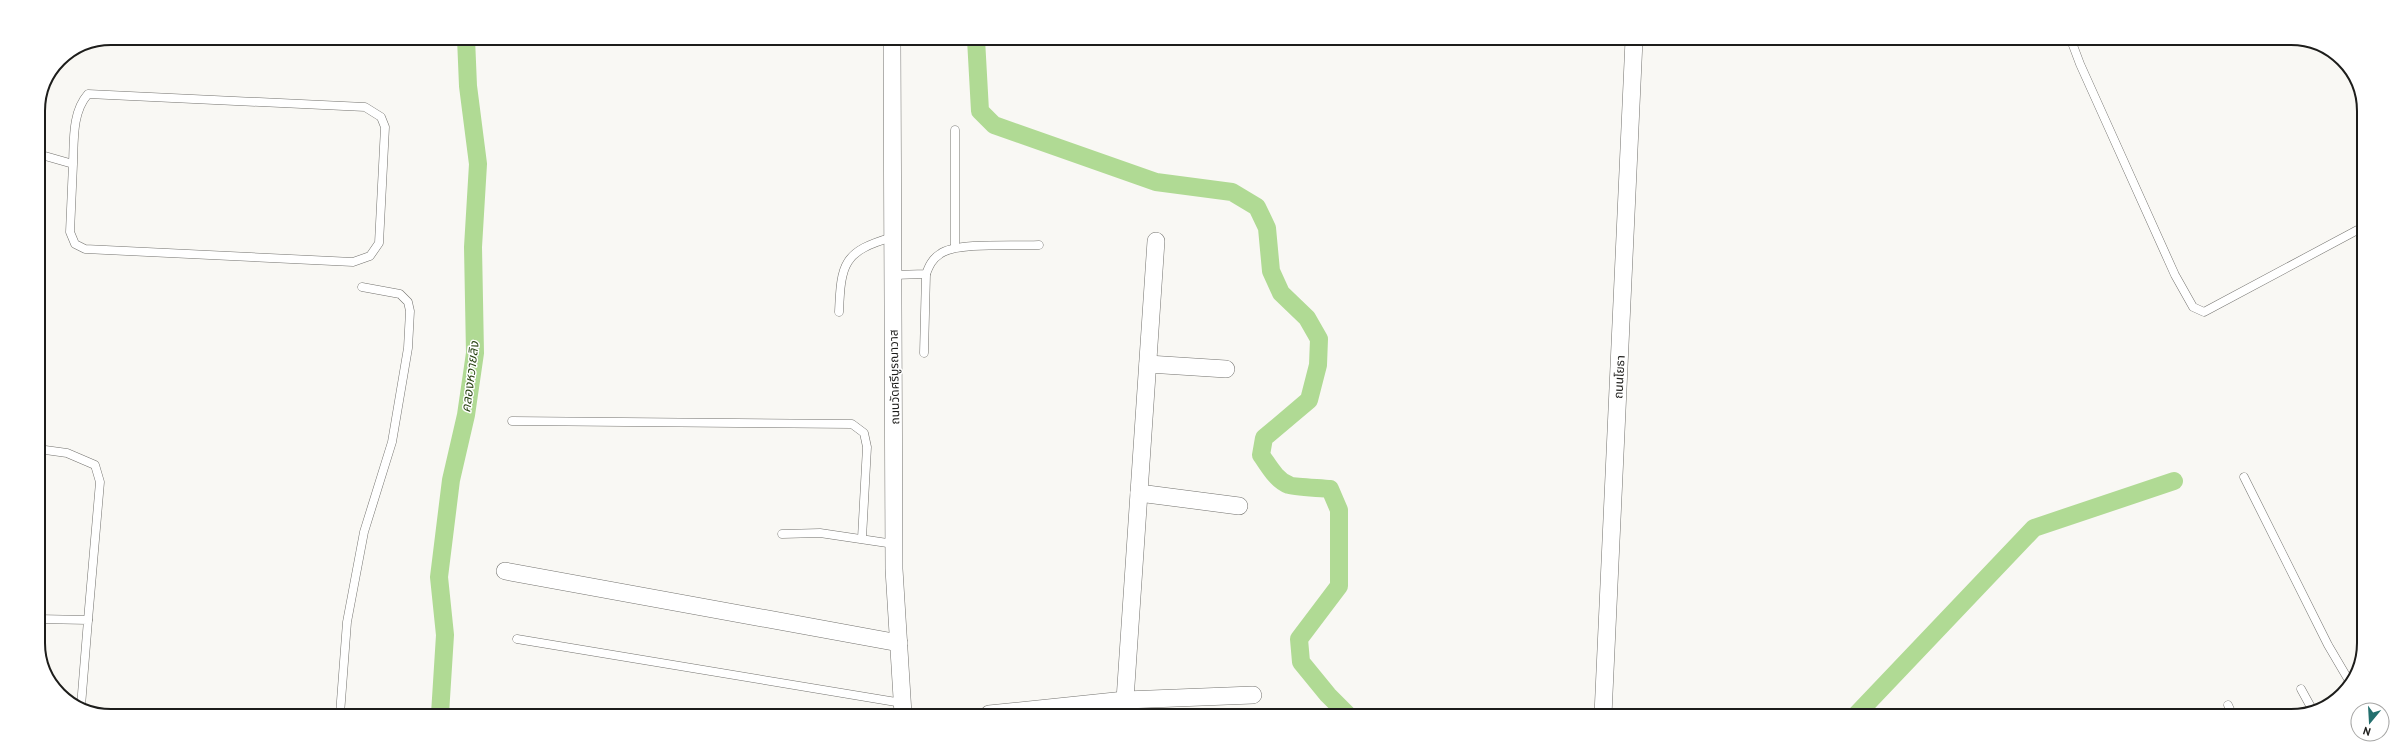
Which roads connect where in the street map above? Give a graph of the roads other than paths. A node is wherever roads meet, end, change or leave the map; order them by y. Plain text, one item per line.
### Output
1 (892, 45) edge
2 (1634, 45) edge
3 (2073, 45) edge
4 (955, 130) dead end
5 (45, 156) edge
6 (72, 164) junction
7 (2357, 230) edge
8 (893, 237) junction
9 (1156, 241) dead end
10 (1039, 245) dead end
11 (956, 247) junction
12 (926, 274) junction
13 (893, 275) junction
14 (362, 287) dead end
15 (838, 312) dead end
16 (924, 353) dead end
17 (1148, 364) junction
18 (1226, 369) dead end
19 (512, 421) dead end
20 (45, 450) edge
21 (2244, 476) dead end
22 (1139, 493) junction
23 (1239, 506) dead end
24 (782, 534) dead end
25 (862, 538) junction
26 (894, 544) junction
27 (506, 571) dead end
28 (45, 619) edge
29 (88, 620) junction
30 (517, 639) dead end
31 (899, 642) junction
32 (2347, 676) edge
33 (2301, 689) dead end
34 (1253, 695) dead end
35 (79, 700) edge
36 (2228, 705) dead end
37 (2310, 705) edge
38 (1126, 707) edge
39 (340, 709) edge
40 (902, 709) edge
41 (1087, 709) edge
42 (1603, 709) edge
43 (2230, 709) edge

1 - 8 street, ถนนวัดศรีบูรณาวาส
2 - 42 street, ถนนโยธา
3 - 7 lane
4 - 11 lane
5 - 6 lane
6 - 6 lane
8 - 13 street, ถนนวัดศรีบูรณาวาส
8 - 15 lane
9 - 17 street
10 - 11 lane
11 - 12 lane
12 - 13 lane
12 - 16 lane
13 - 26 street, ถนนวัดศรีบูรณาวาส
14 - 39 lane
17 - 18 street
17 - 22 street
19 - 25 lane
20 - 29 lane
21 - 32 lane
22 - 23 street
22 - 38 street
24 - 25 lane
25 - 26 lane
26 - 31 street, ถนนวัดศรีบูรณาวาส
27 - 31 street
28 - 29 lane
29 - 35 lane
30 - 40 lane
31 - 40 street, ถนนวัดศรีบูรณาวาส
33 - 37 lane
34 - 38 street
36 - 43 lane
38 - 41 street

